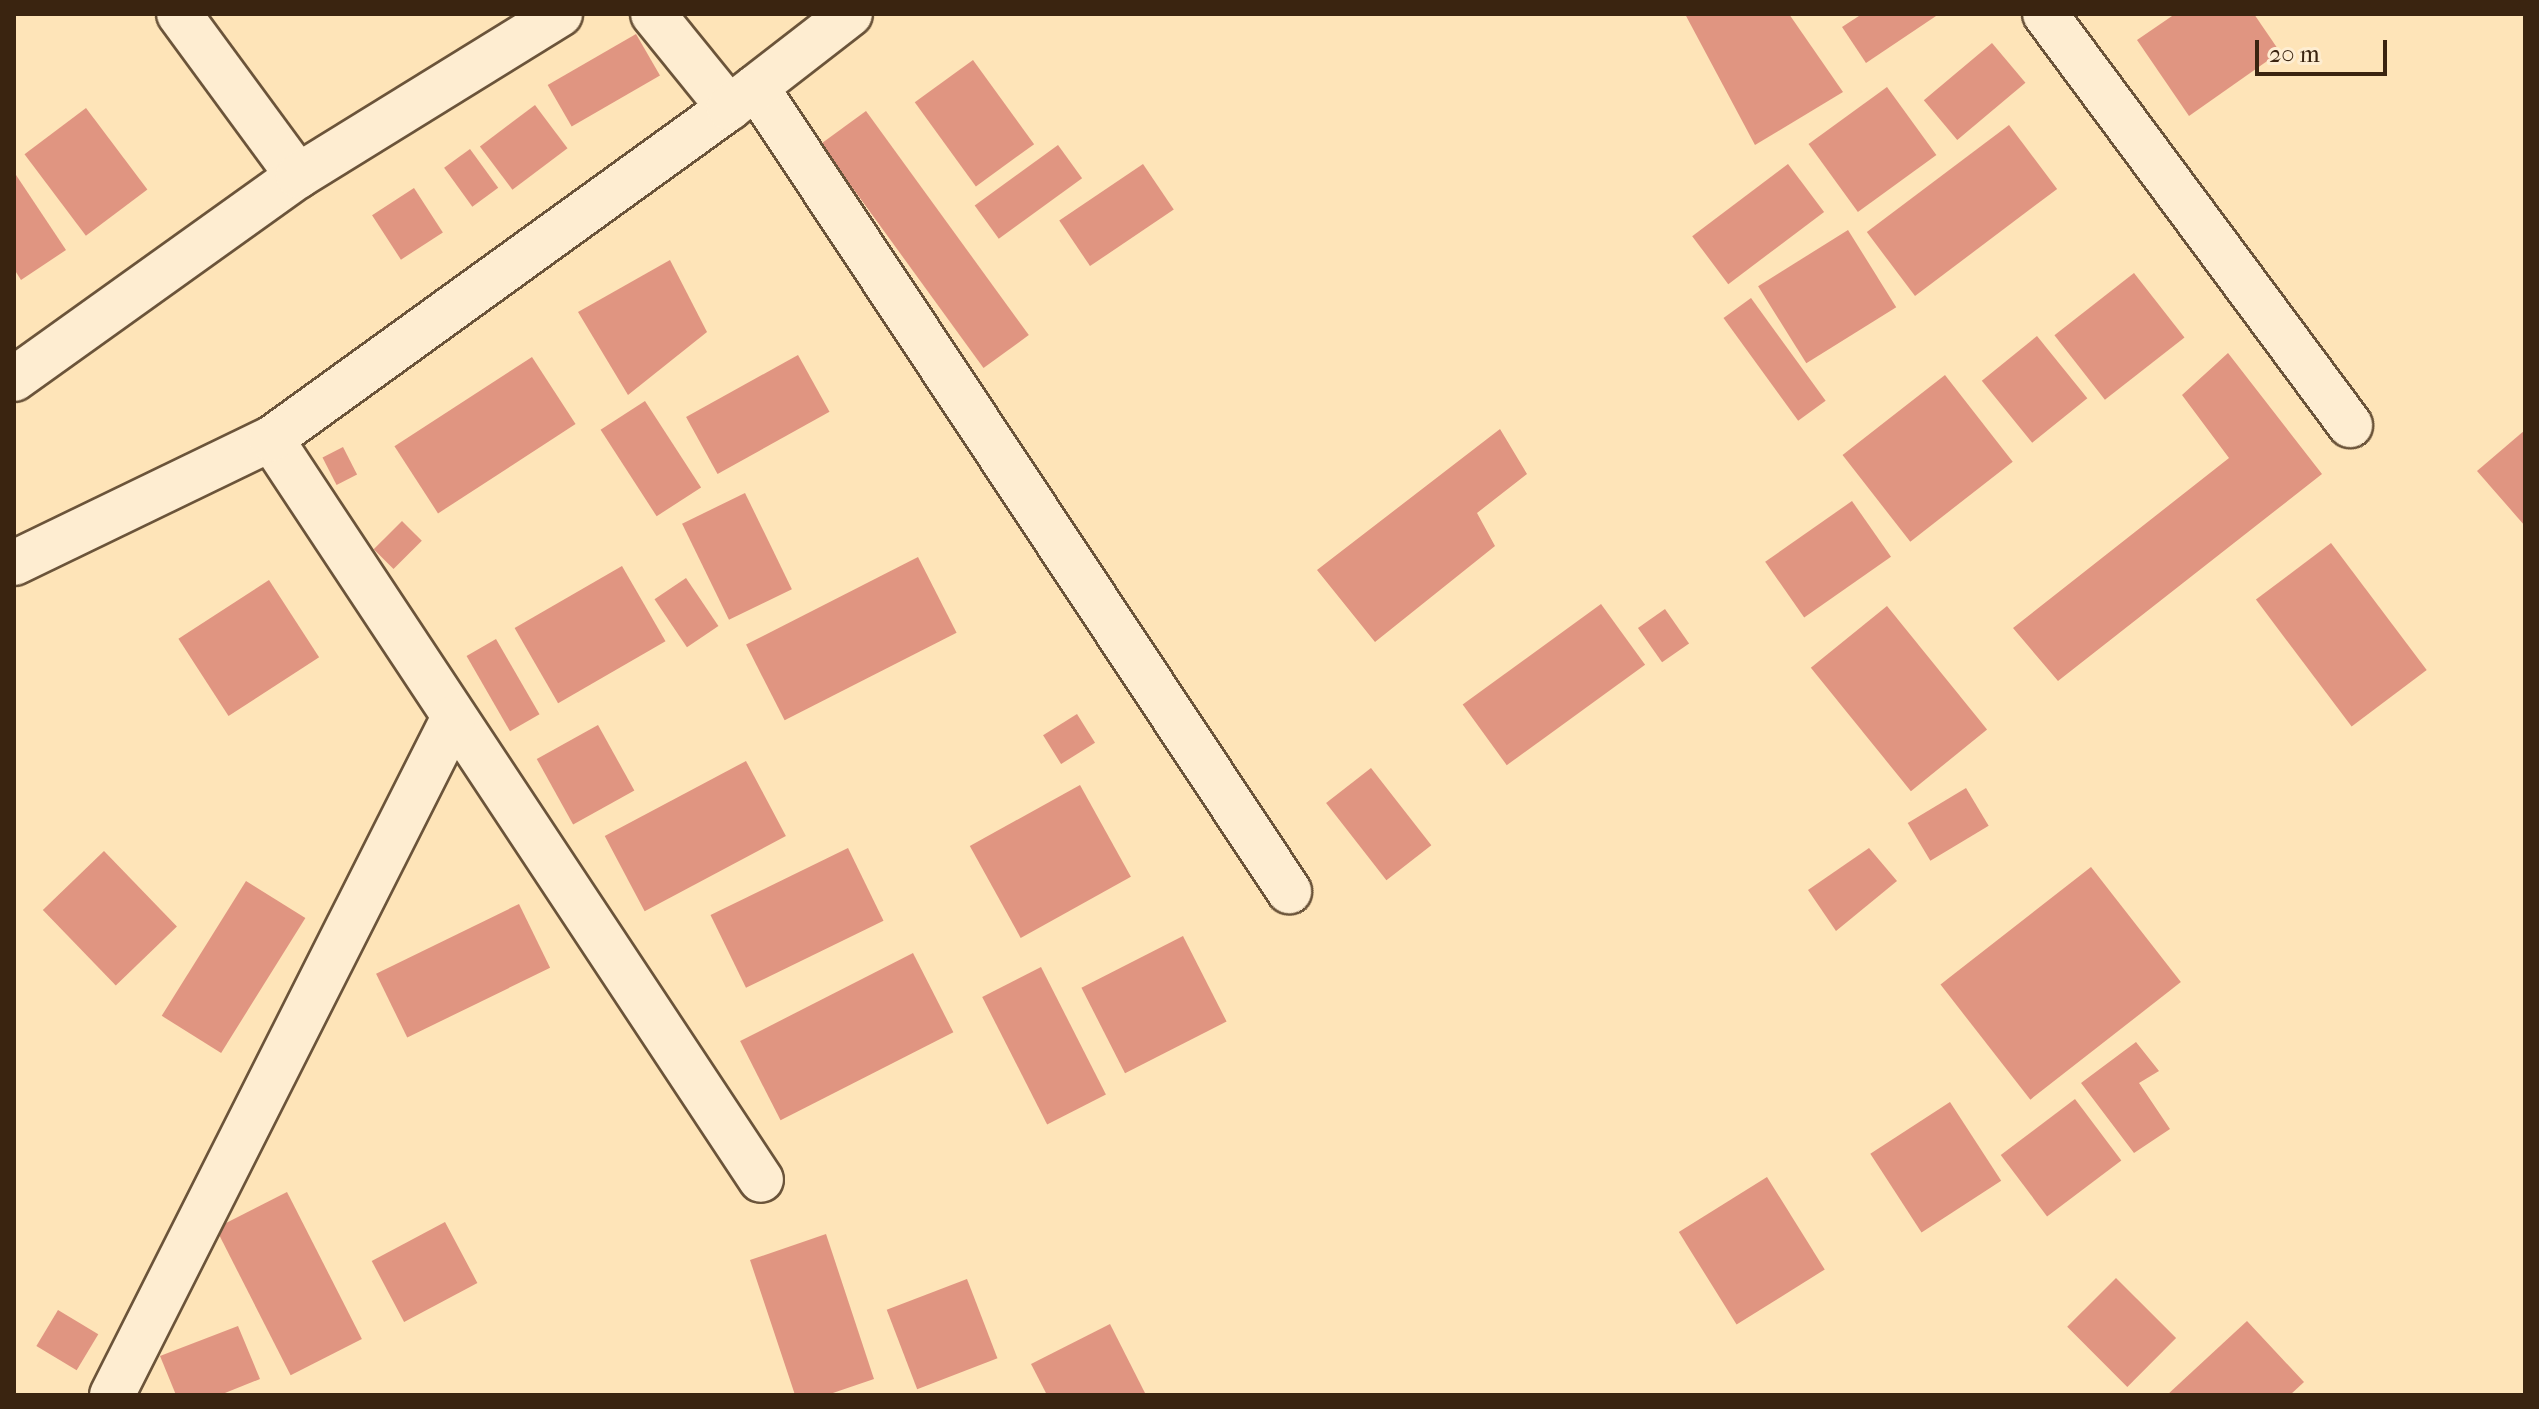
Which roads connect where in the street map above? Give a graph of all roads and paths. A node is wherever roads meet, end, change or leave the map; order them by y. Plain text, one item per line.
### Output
1 (179, 14) edge
2 (560, 14) edge
3 (653, 14) edge
4 (850, 14) edge
5 (2045, 14) edge
6 (743, 98) junction
7 (298, 176) junction
8 (14, 379) edge
9 (2350, 425) dead end
10 (271, 439) junction
11 (14, 563) edge
12 (454, 717) junction
13 (1289, 891) dead end
14 (761, 1180) dead end
15 (112, 1395) edge

1 - 7 street
2 - 7 street
3 - 6 street
4 - 6 street
5 - 9 street
6 - 10 street
6 - 13 street
7 - 8 street
10 - 11 street
10 - 12 street
12 - 14 street
12 - 15 street

